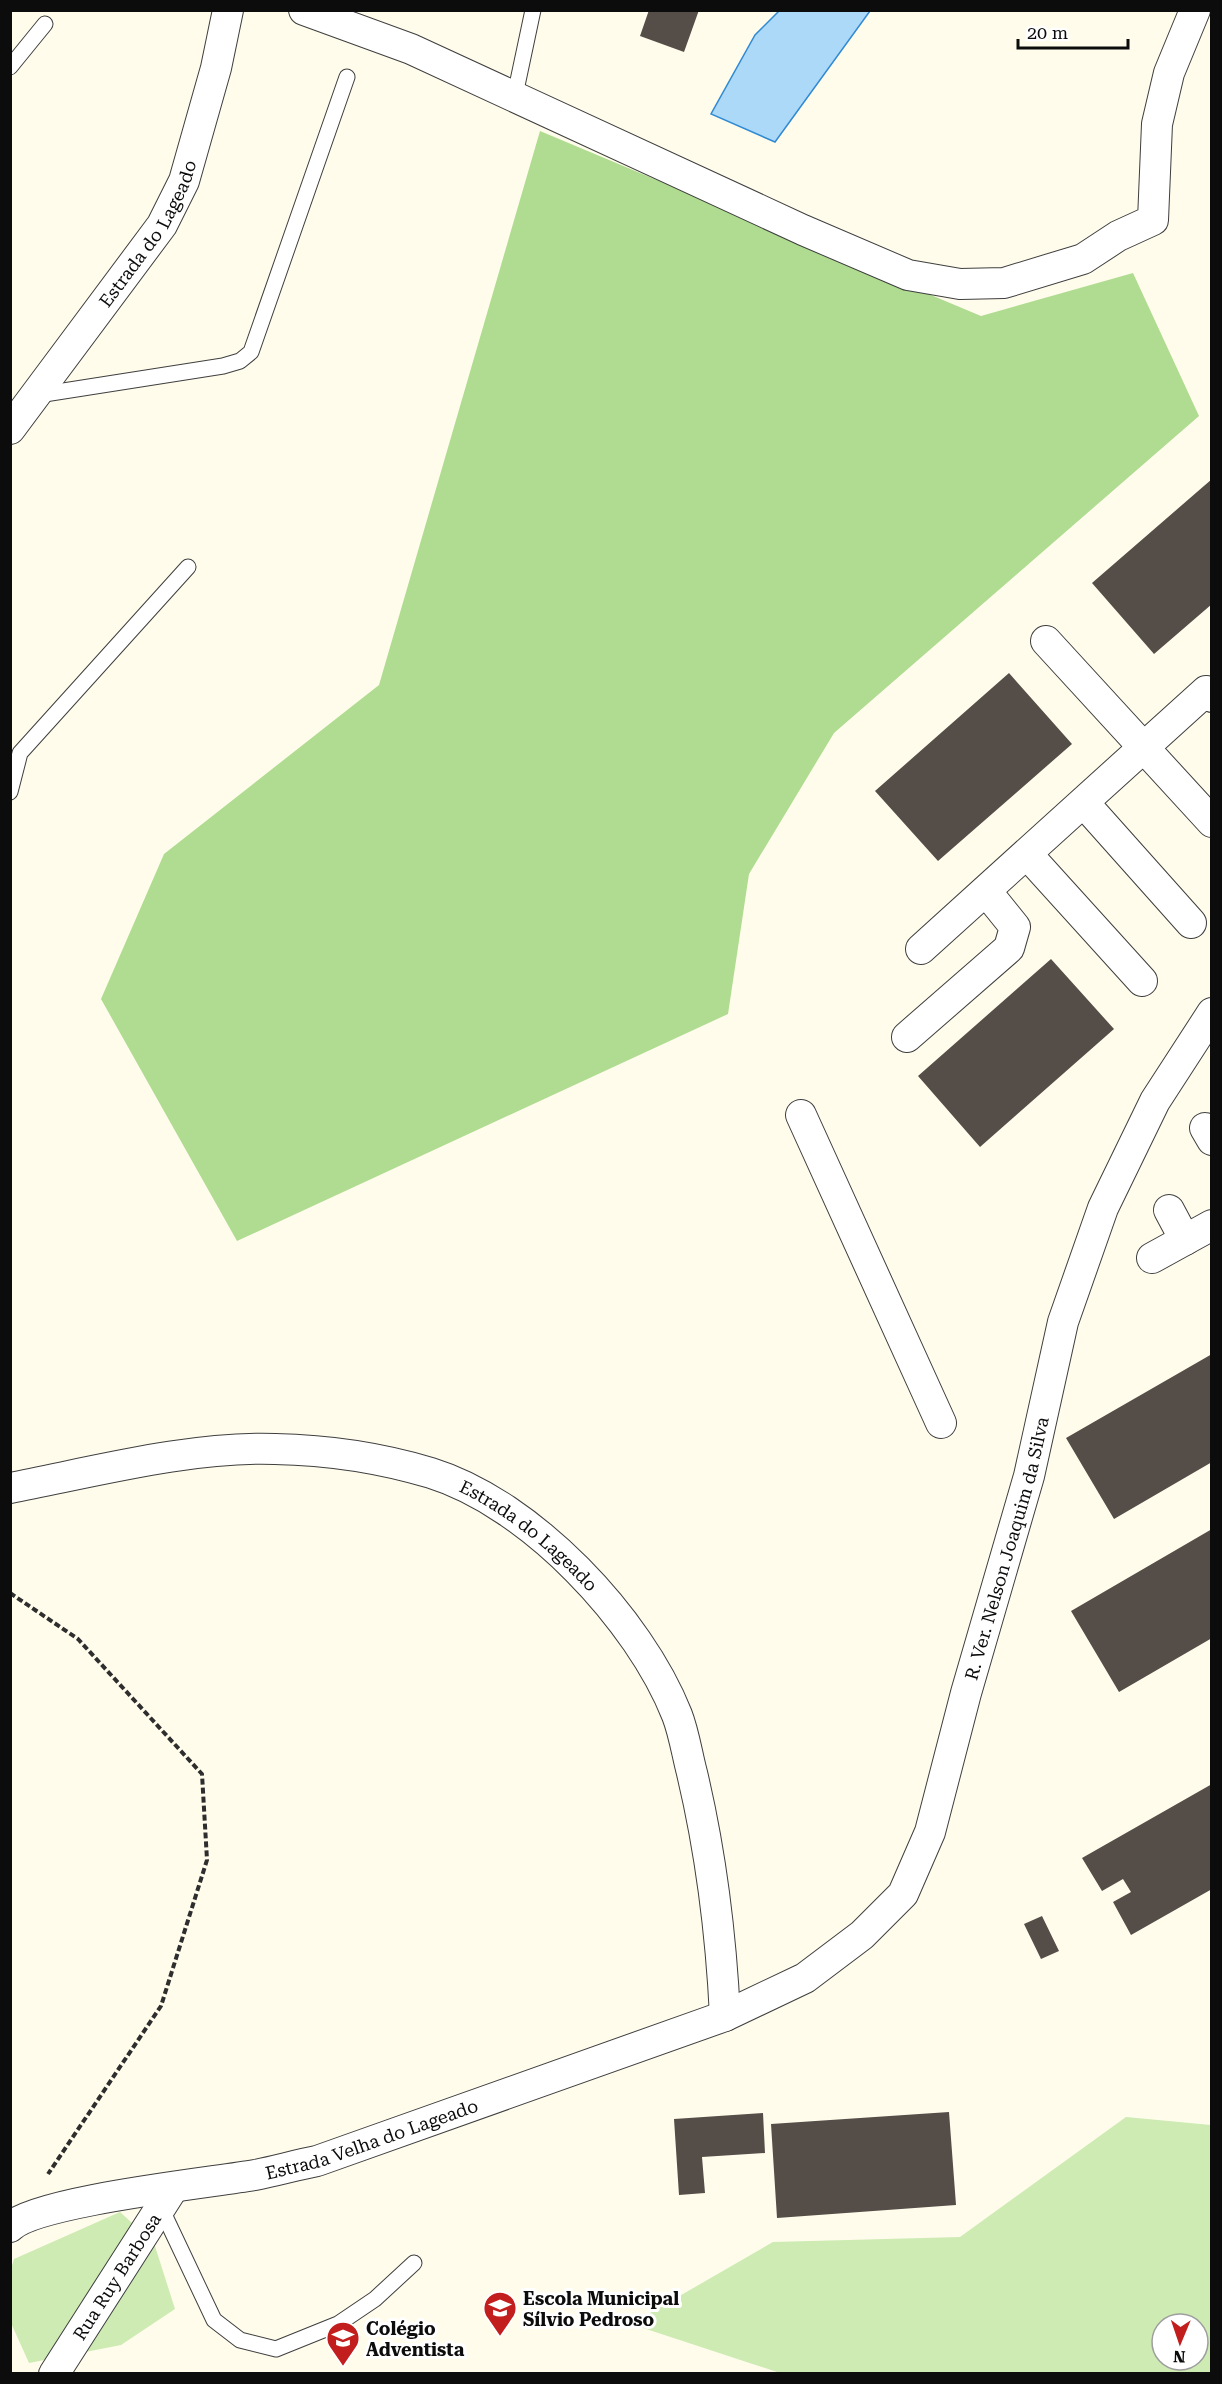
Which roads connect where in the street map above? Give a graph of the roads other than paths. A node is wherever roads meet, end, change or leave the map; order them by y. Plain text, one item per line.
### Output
1 (228, 10) edge
2 (304, 10) edge
3 (533, 10) edge
4 (1195, 10) edge
5 (45, 24) dead end
6 (10, 67) edge
7 (347, 77) dead end
8 (515, 95) junction
9 (35, 396) junction
10 (10, 429) edge
11 (188, 567) dead end
12 (1046, 641) dead end
13 (1210, 691) edge
14 (1145, 748) junction
15 (10, 792) edge
16 (1084, 803) junction
17 (1212, 822) edge
18 (1027, 854) junction
19 (986, 891) junction
20 (1191, 923) dead end
21 (921, 949) dead end
22 (1142, 981) dead end
23 (1212, 1012) edge
24 (908, 1037) dead end
25 (801, 1115) dead end
26 (1169, 1210) dead end
27 (1212, 1225) edge
28 (1185, 1240) junction
29 (1152, 1258) dead end
30 (941, 1423) dead end
31 (10, 1488) edge
32 (725, 2016) junction
33 (167, 2198) junction
34 (14, 2224) edge
35 (414, 2263) dead end
36 (54, 2373) edge

1 - 9 street, Estrada do Lageado
2 - 8 street
3 - 8 lane
4 - 8 street
5 - 6 lane
7 - 9 lane
9 - 10 street, Estrada do Lageado
11 - 15 lane
12 - 14 street
13 - 14 street
14 - 16 street
14 - 17 street
16 - 18 street
16 - 20 street
18 - 19 street
18 - 22 street
19 - 21 street
19 - 24 street
23 - 32 street, R. Ver. Nelson Joaquim da Silva
25 - 30 street
26 - 28 street
27 - 28 street
28 - 29 street
31 - 32 street, Estrada do Lageado
32 - 33 street, Estrada Velha do Lageado
33 - 34 street, Estrada Velha do Lageado
33 - 35 lane, Rua Ruy Barbosa
33 - 36 street, Rua Ruy Barbosa

